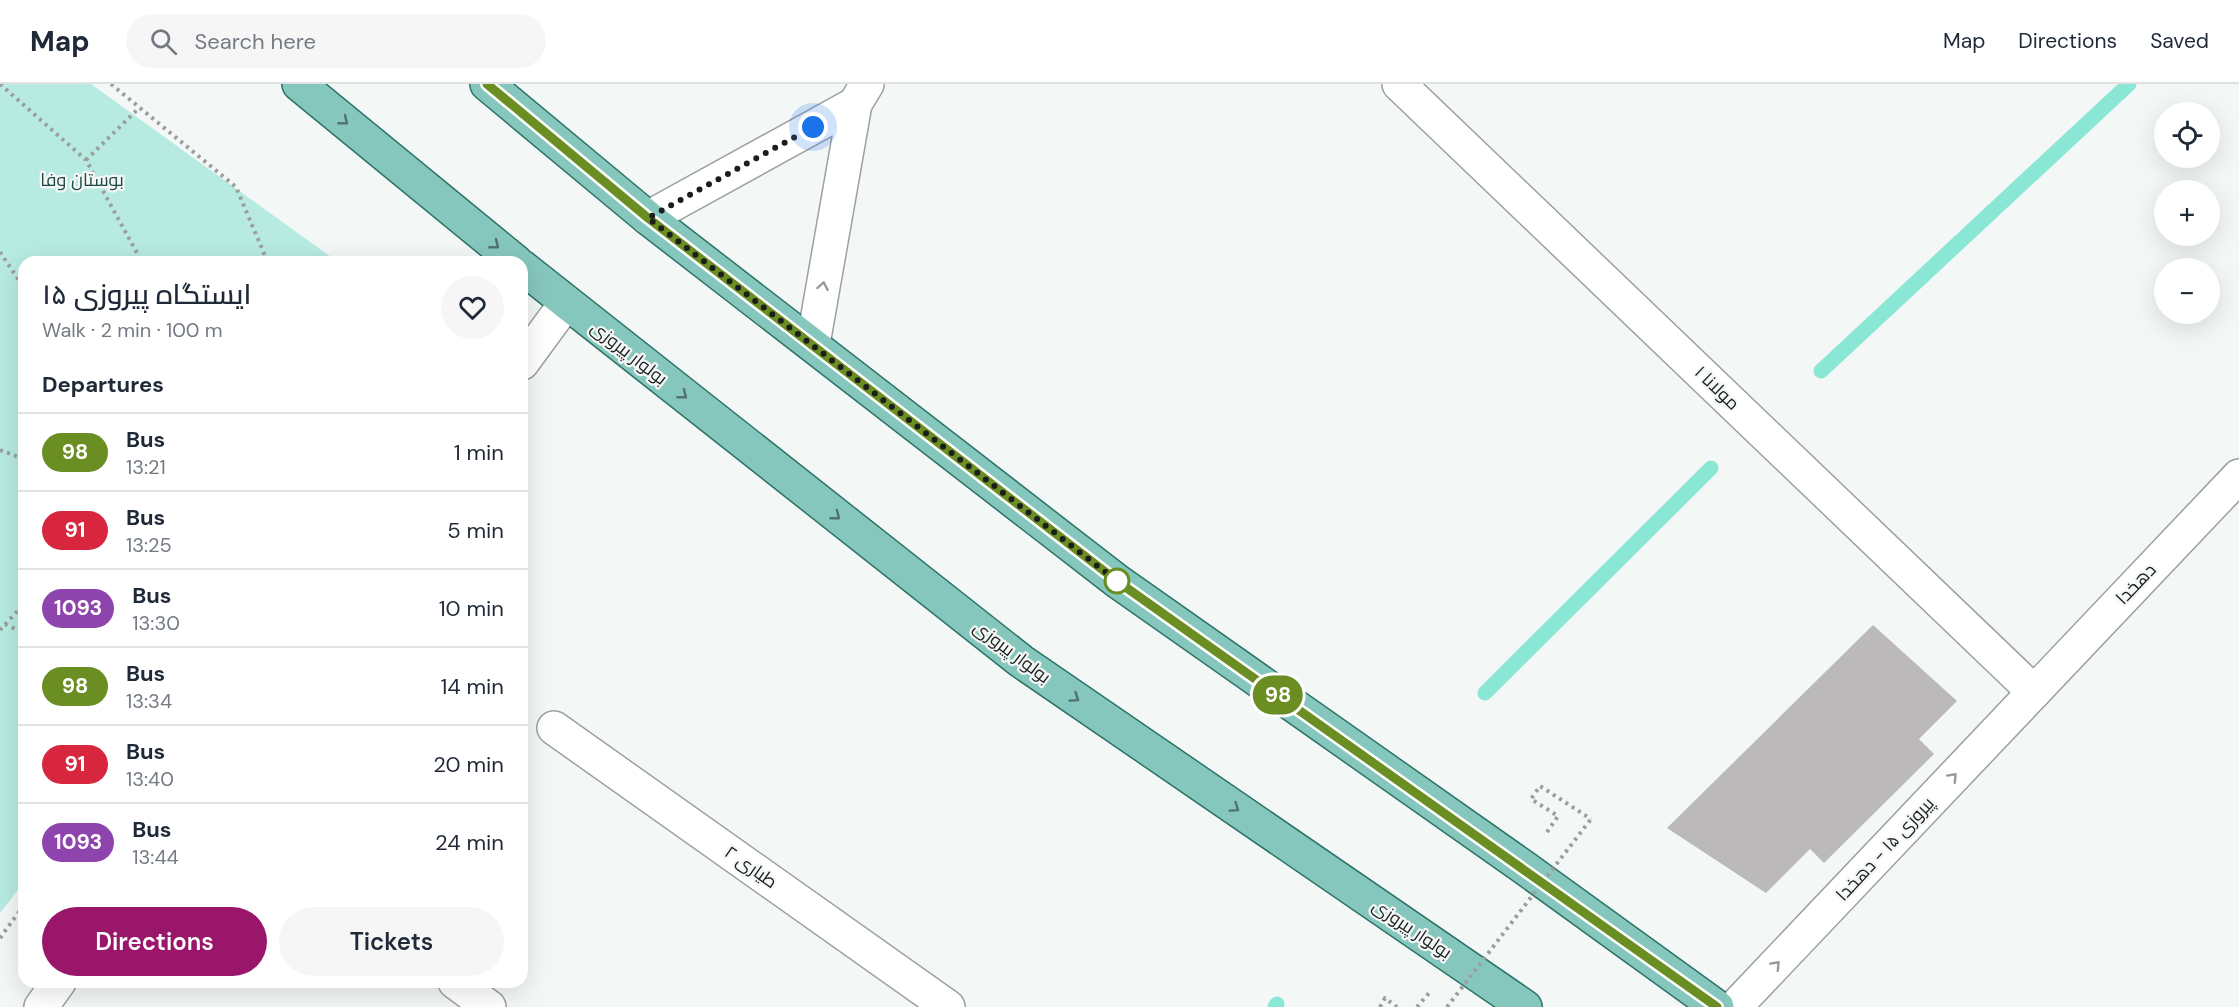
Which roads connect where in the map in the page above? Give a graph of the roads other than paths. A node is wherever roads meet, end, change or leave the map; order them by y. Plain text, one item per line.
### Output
1 (299, 84) edge
2 (487, 84) edge
3 (1399, 84) edge
4 (861, 94) edge
5 (648, 218) junction
6 (509, 256) edge
7 (528, 272) edge
8 (566, 303) junction
9 (813, 344) junction
10 (528, 355) edge
11 (2236, 485) edge
12 (2034, 692) junction
13 (554, 728) dead end
14 (54, 988) edge
15 (463, 988) edge
16 (40, 1007) edge
17 (489, 1007) edge
18 (948, 1007) edge
19 (1525, 1007) edge
20 (1717, 1007) edge
21 (1736, 1007) edge

1 -> 6 main road
2 - 5 main road
3 - 12 street, مولانا ۱
4 - 5 street
9 -> 4 street
5 - 9 main road
7 - 8 main road, بولوار پیروزی
8 - 10 street
8 -> 19 main road, بولوار پیروزی
9 - 20 main road
11 - 12 street, دهخدا
21 -> 12 street, پیروزی ۱۵ - دهخدا
13 - 18 street, طیاری ۲
14 - 16 street
15 - 17 street

